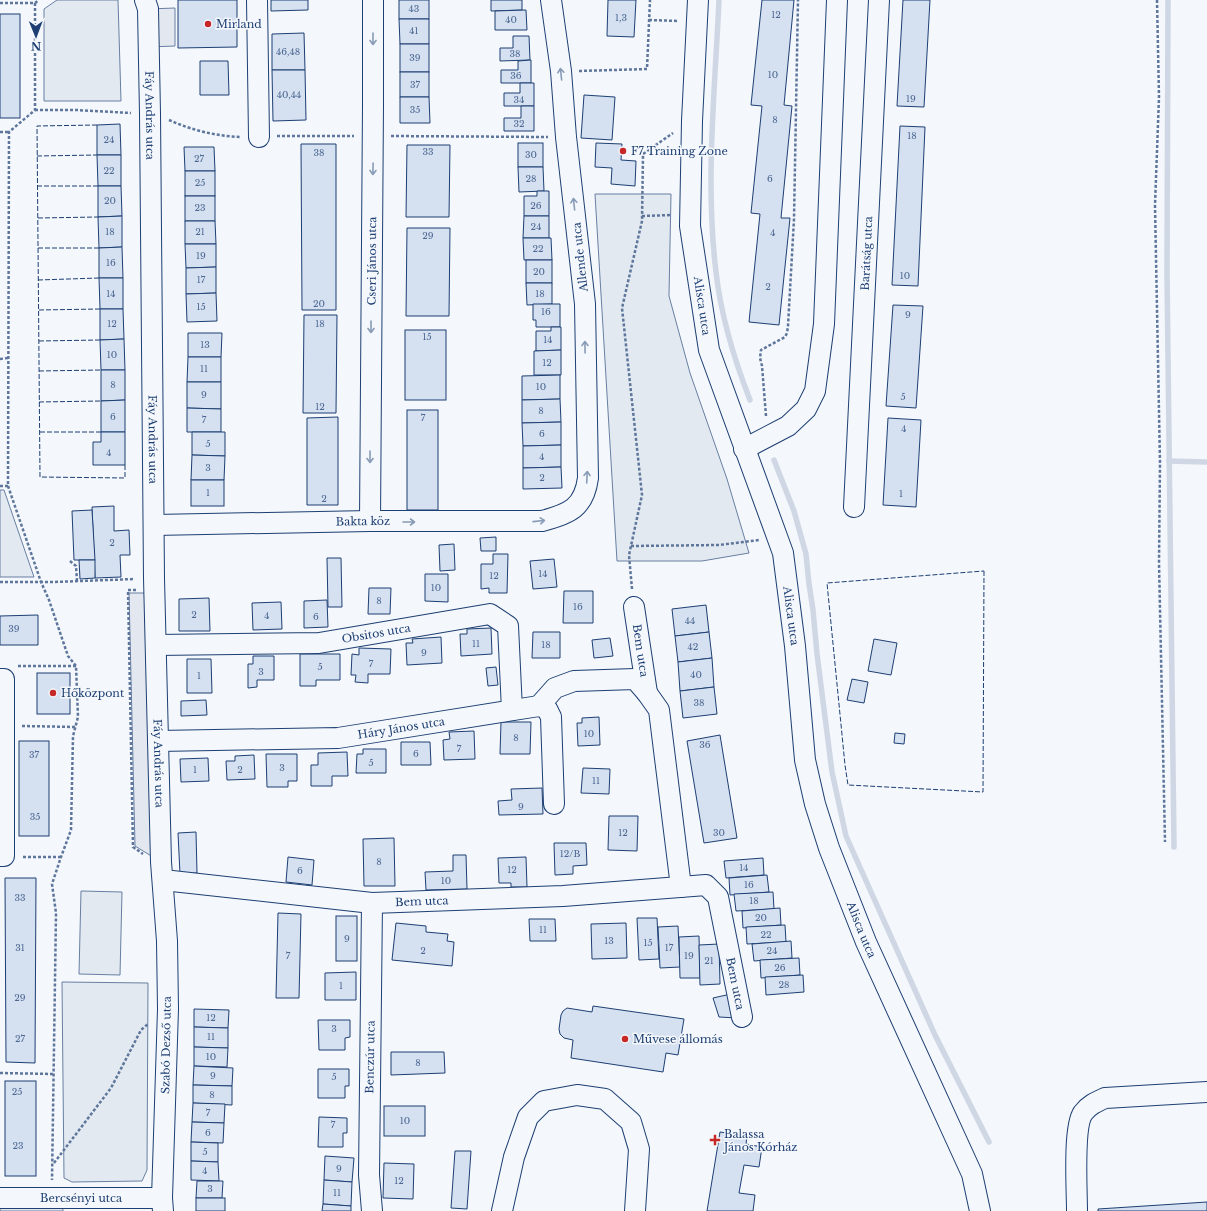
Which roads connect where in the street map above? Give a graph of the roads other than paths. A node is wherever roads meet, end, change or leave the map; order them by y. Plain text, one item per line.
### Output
1 (146, 0) edge
2 (257, 0) edge
3 (373, 0) edge
4 (551, 0) edge
5 (698, 0) edge
6 (837, 0) edge
7 (879, 0) edge
8 (259, 137) road end
9 (744, 449) junction
10 (854, 507) dead end
11 (570, 510) joint
12 (370, 521) junction
13 (154, 524) junction
14 (634, 607) road end
15 (156, 645) junction
16 (2, 680) edge
17 (647, 693) junction
18 (539, 706) junction
19 (512, 710) junction
20 (158, 741) junction
21 (554, 804) dead end
22 (2, 856) edge
23 (163, 880) junction
24 (680, 887) junction
25 (372, 902) junction
26 (742, 1017) dead end
27 (1207, 1092) edge
28 (0, 1198) edge
29 (54, 1203) edge
30 (163, 1204) edge
31 (372, 1211) edge
32 (502, 1211) edge
33 (635, 1211) edge
34 (980, 1211) edge
35 (1077, 1211) edge

1 - 13 street, Fáy András utca
2 - 8 street
3 -> 12 street, Cseri János utca
11 -> 4 street, Allende utca
5 - 9 street, Alisca utca
6 - 9 street
7 - 10 street, Barátság utca
9 - 34 street, Alisca utca
12 -> 11 street, Bakta köz
12 - 13 street, Bakta köz
13 - 15 street, Fáy András utca
14 - 17 street, Bem utca
15 - 19 street, Obsitos utca
15 - 20 street, Fáy András utca
16 - 22 street
17 - 18 street, Bem utca
17 - 24 street, Bem utca
18 - 19 street, Háry János utca
18 - 21 street
19 - 20 street, Háry János utca
20 - 23 street, Fáy András utca
23 - 25 street, Bem utca
23 - 30 street, Szabó Dezső utca
24 - 25 street, Bem utca
24 - 26 street, Bem utca
25 - 31 street, Benczúr utca
27 - 35 street
28 - 29 street, Bercsényi utca
29 - 30 street, Bercsényi utca
32 - 33 street

